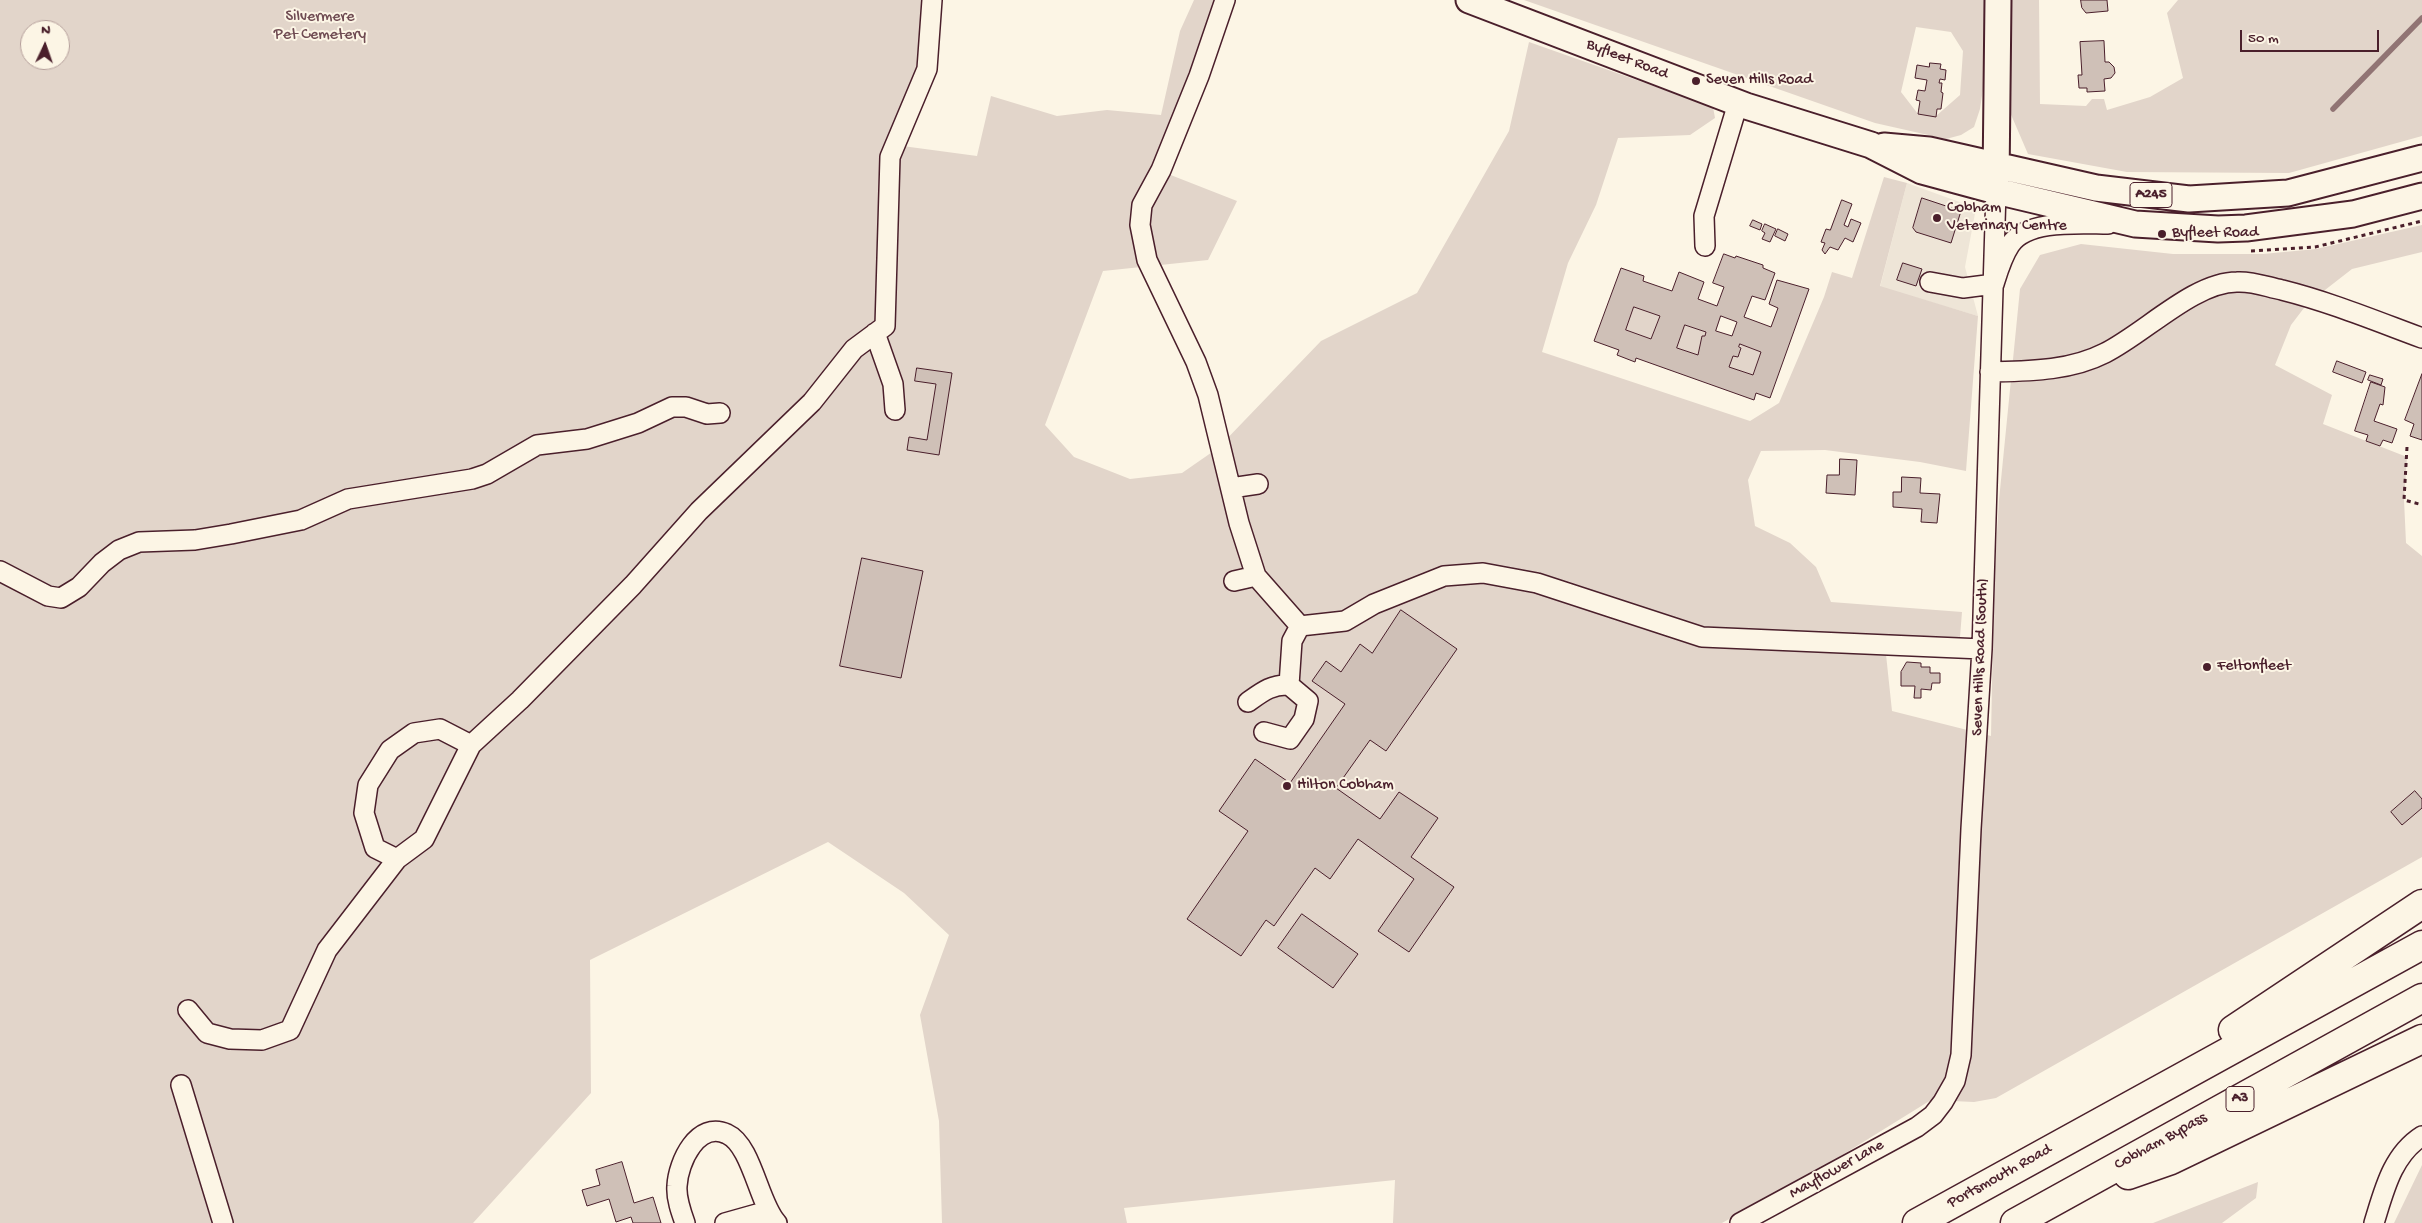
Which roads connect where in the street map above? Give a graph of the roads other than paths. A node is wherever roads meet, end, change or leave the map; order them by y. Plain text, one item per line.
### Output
1 (932, 0) edge
2 (1225, 0) edge
3 (1470, 0) edge
4 (1998, 0) edge
5 (1738, 103) junction
6 (1871, 145) junction
7 (2422, 158) edge
8 (2007, 168) junction
9 (1996, 191) junction
10 (2422, 196) edge
11 (2135, 224) junction
12 (1705, 246) dead end
13 (1930, 282) dead end
14 (1994, 284) junction
15 (875, 333) junction
16 (2422, 338) edge
17 (1990, 372) junction
18 (895, 410) dead end
19 (720, 413) dead end
20 (1258, 484) dead end
21 (1231, 488) junction
22 (0, 571) edge
23 (1256, 576) junction
24 (1234, 581) dead end
25 (1300, 626) junction
26 (1982, 648) junction
27 (1289, 685) junction
28 (1248, 702) dead end
29 (1264, 732) dead end
30 (471, 745) junction
31 (397, 859) junction
32 (2422, 904) edge
33 (2422, 945) edge
34 (2422, 998) edge
35 (188, 1010) dead end
36 (2422, 1038) edge
37 (181, 1085) dead end
38 (1933, 1115) joint
39 (2082, 1132) junction
40 (2422, 1136) edge
41 (2058, 1199) junction
42 (773, 1220) edge
43 (222, 1223) edge
44 (685, 1223) edge
45 (725, 1223) edge
46 (1740, 1223) edge
47 (1917, 1223) edge
48 (2015, 1223) edge
49 (2374, 1223) edge

1 - 15 street
2 - 21 street
3 - 5 main road, Byfleet Road / A245
4 - 8 main road
5 - 6 main road, Byfleet Road / A245
5 - 12 street
6 - 8 main road, Byfleet Road / A245
6 - 9 main road, Byfleet Road / A245
7 - 8 main road, Byfleet Road / A245
8 - 9 main road
9 - 11 main road, Byfleet Road / A245
9 - 14 street, Seven Hills Road (South)
10 - 11 main road, Byfleet Road / A245
11 - 14 street
13 - 14 street
14 - 17 street, Seven Hills Road (South)
15 - 18 street
15 - 30 street
16 - 17 street
17 - 26 street, Seven Hills Road (South)
19 - 22 street
20 - 21 street
21 - 23 street
23 - 24 street
23 - 25 street
25 - 26 street
25 - 27 street
26 - 38 street, Seven Hills Road (South)
27 - 28 street
27 - 29 street
30 - 31 street
30 - 31 street
31 - 35 street
32 - 39 highway
33 - 39 highway
34 - 41 highway, Cobham Bypass / A3
36 - 41 highway
37 - 43 street
38 - 46 street, Mayflower Lane
39 - 47 highway, Portsmouth Road
40 - 49 street
41 - 48 highway, A3
42 - 44 street
42 - 45 street

